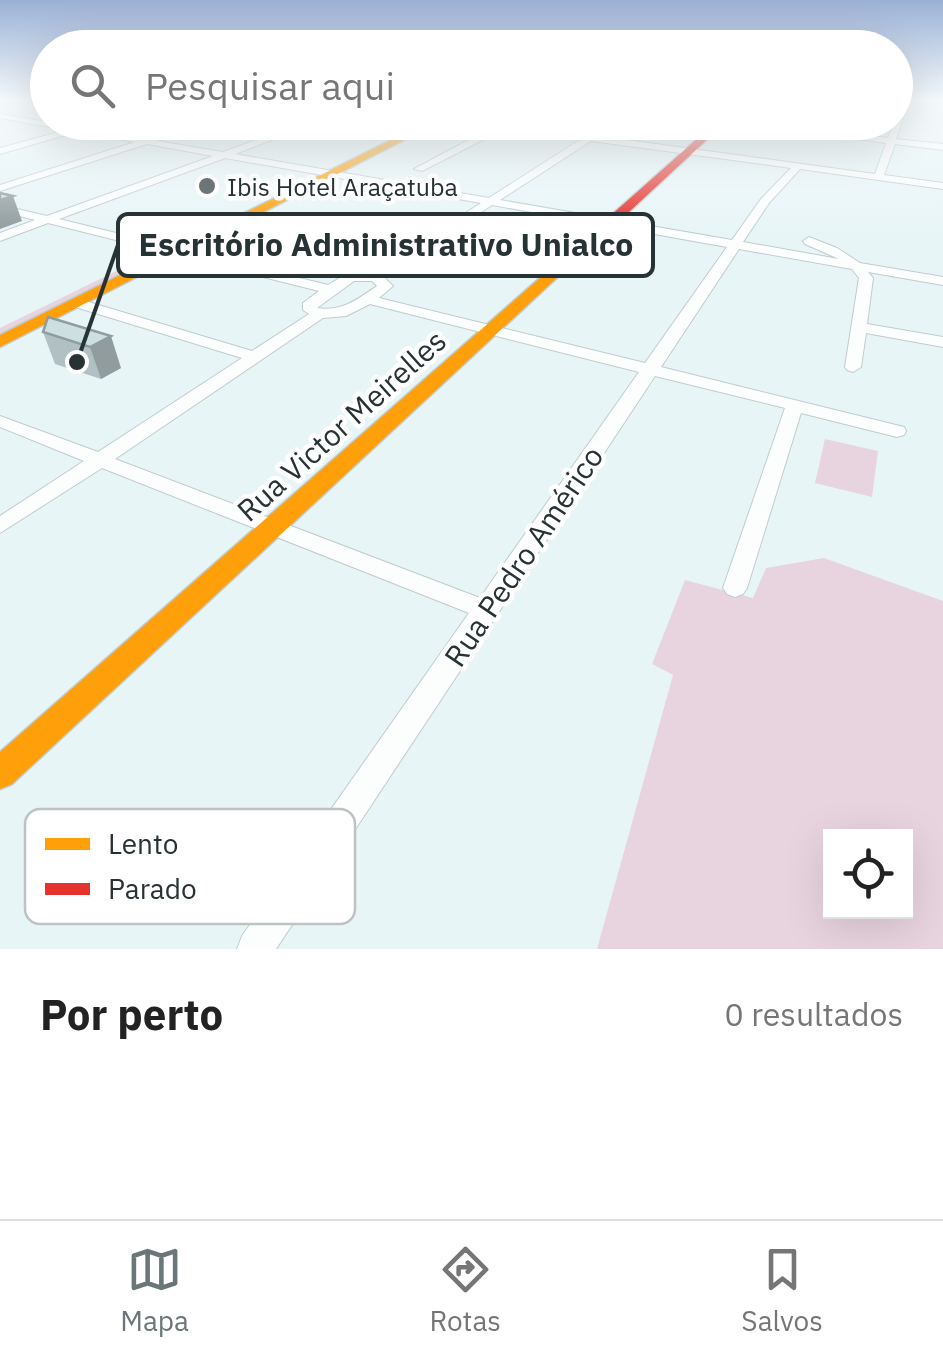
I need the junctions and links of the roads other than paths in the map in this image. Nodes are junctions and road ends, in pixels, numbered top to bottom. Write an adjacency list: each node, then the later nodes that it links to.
1 (28, 143): 15 (street)
2 (142, 143): 24 (street)
3 (162, 143): 17 (street)
4 (259, 143): 17 (street)
5 (374, 143): 21 (main road)
6 (388, 143): 21 (main road)
7 (467, 143): 20 (street)
8 (581, 143): 25 (street)
9 (627, 143): 16 (street)
10 (699, 143): 16 (main road, Rua Victor Meirelles)
11 (890, 143): 22 (street)
12 (915, 143): 13 (street)
13 (943, 147)
14 (766, 150): 18 (street)
15 (0, 151)
16 (689, 152): 18 (street); 28 (main road, Rua Victor Meirelles)
17 (228, 155): 21 (street); 27 (street)
18 (756, 162): 19 (street)
19 (797, 167): 22 (street); 31 (street, Rua Pedro Américo)
20 (419, 168)
21 (323, 172): 25 (street); 32 (main road)
22 (878, 178): 23 (street)
23 (943, 186)
24 (0, 188)
25 (490, 202): 28 (street); 36 (street)
26 (0, 208): 27 (street)
27 (50, 220): 29 (street); 32 (street)
28 (610, 223): 31 (street); 44 (main road, Rua Victor Meirelles)
29 (0, 237)
30 (809, 241): 34 (street)
31 (737, 242): 33 (street); 49 (street, Rua Pedro Américo)
32 (168, 250): 38 (street); 40 (main road); 42 (main road)
33 (789, 250): 34 (street); 35 (street)
34 (834, 252): 35 (street)
35 (857, 267): 37 (street); 43 (street)
36 (375, 277): 38 (street); 39 (street)
37 (943, 281)
38 (330, 290): 41 (street)
39 (368, 299): 41 (street); 44 (street)
40 (77, 304): 45 (main road); 47 (street)
41 (319, 314): 47 (street)
42 (0, 322)
43 (859, 326): 46 (street); 48 (street)
44 (492, 330): 49 (street); 55 (main road, Rua Victor Meirelles)
45 (0, 342)
46 (943, 342)
47 (255, 357): 53 (street)
48 (853, 367)
49 (650, 369): 50 (street); 57 (street, Rua Pedro Américo)
50 (796, 405): 52 (street); 56 (street)
51 (0, 421): 53 (street)
52 (897, 430)
53 (102, 460): 54 (street); 55 (street)
54 (0, 526)
55 (272, 527): 57 (street); 58 (main road, Rua Victor Meirelles)
56 (735, 588)
57 (486, 610): 59 (street, Rua Pedro Américo)
58 (0, 773)
59 (350, 809)
60 (272, 924): 61 (street, Rua Pedro Américo)
61 (255, 949)

